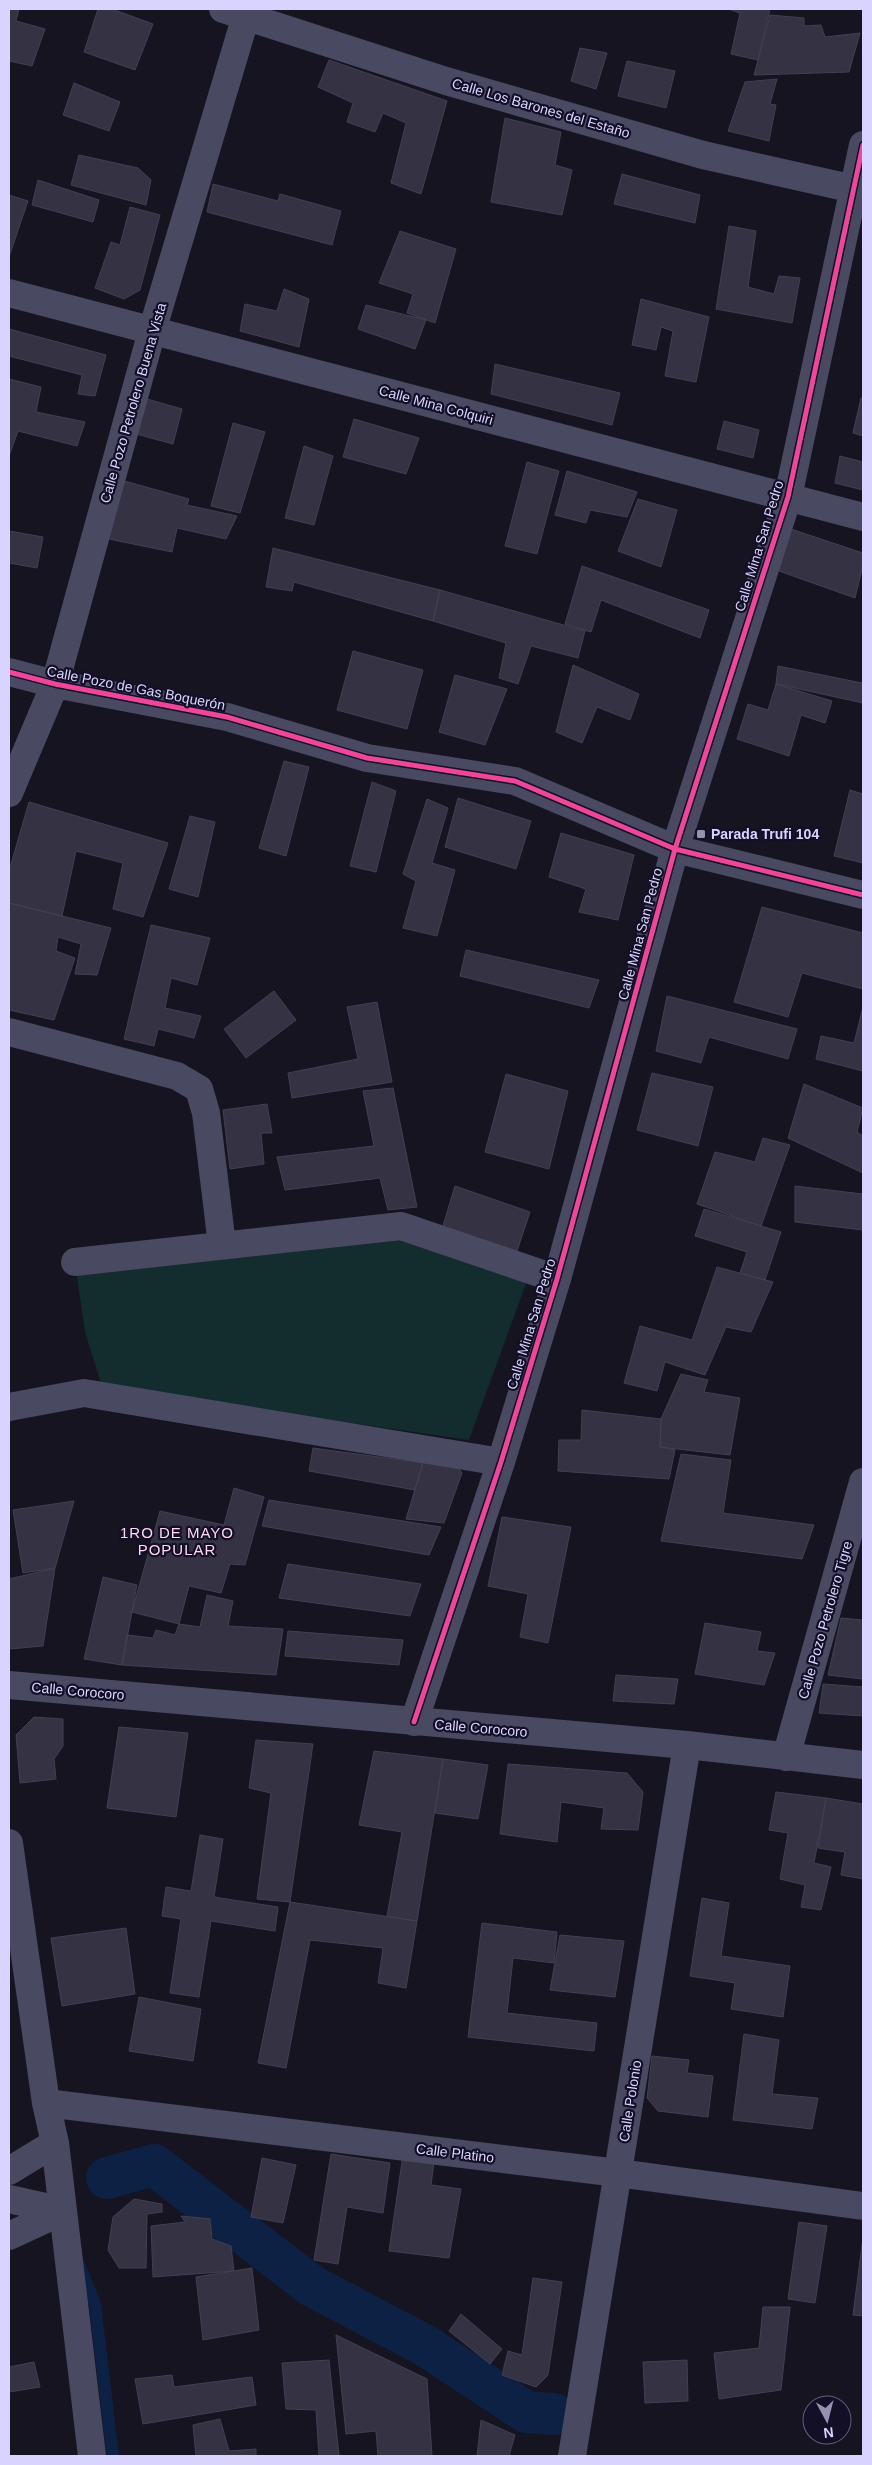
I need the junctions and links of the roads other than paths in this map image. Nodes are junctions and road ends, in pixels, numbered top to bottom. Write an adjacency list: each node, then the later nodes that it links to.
1 (238, 11): 3 (street, Calle Los Barones del Estaño); 5 (street, Calle Pozo Petrolero Buena Vista)
2 (863, 145): 3 (street, Calle Mina San Pedro)
3 (859, 190): 6 (street, Calle Mina San Pedro)
4 (9, 293): 5 (street, Calle Mina Colquiri)
5 (152, 332): 6 (street, Calle Mina Colquiri); 9 (street, Calle Pozo Petrolero Buena Vista)
6 (788, 497): 7 (street, Calle Mina Colquiri); 11 (street, Calle Mina San Pedro)
7 (863, 517)
8 (9, 672): 9 (street, Calle Pozo de Gas Boquerón)
9 (55, 684): 10 (street, Calle Pozo Petrolero Buena Vista); 11 (street, Calle Pozo de Gas Boquerón)
10 (9, 793)
11 (675, 849): 12 (street, Calle Pozo de Gas Boquerón); 16 (street, Calle Mina San Pedro)
12 (863, 895)
13 (9, 1032): 14 (street)
14 (222, 1245): 15 (street); 16 (street)
15 (75, 1262)
16 (557, 1279): 18 (street, Calle Mina San Pedro)
17 (9, 1407): 18 (street)
18 (501, 1462): 21 (street, Calle Mina San Pedro)
19 (863, 1482): 23 (street, Calle Pozo Petrolero Tigre)
20 (9, 1685): 21 (street, Calle Corocoro)
21 (414, 1722): 22 (street, Calle Corocoro)
22 (687, 1745): 23 (street, Calle Corocoro); 29 (street, Calle Polonio)
23 (786, 1757): 24 (street, Calle Corocoro)
24 (863, 1765)
25 (9, 1843): 26 (street)
26 (46, 2103): 27 (street); 29 (street, Calle Platino)
27 (55, 2143): 28 (street); 32 (street)
28 (9, 2172)
29 (618, 2173): 31 (street, Calle Platino); 35 (street, Calle Polonio)
30 (9, 2199): 32 (street)
31 (863, 2206)
32 (63, 2211): 33 (street); 34 (street)
33 (9, 2236)
34 (92, 2456)
35 (572, 2456)

